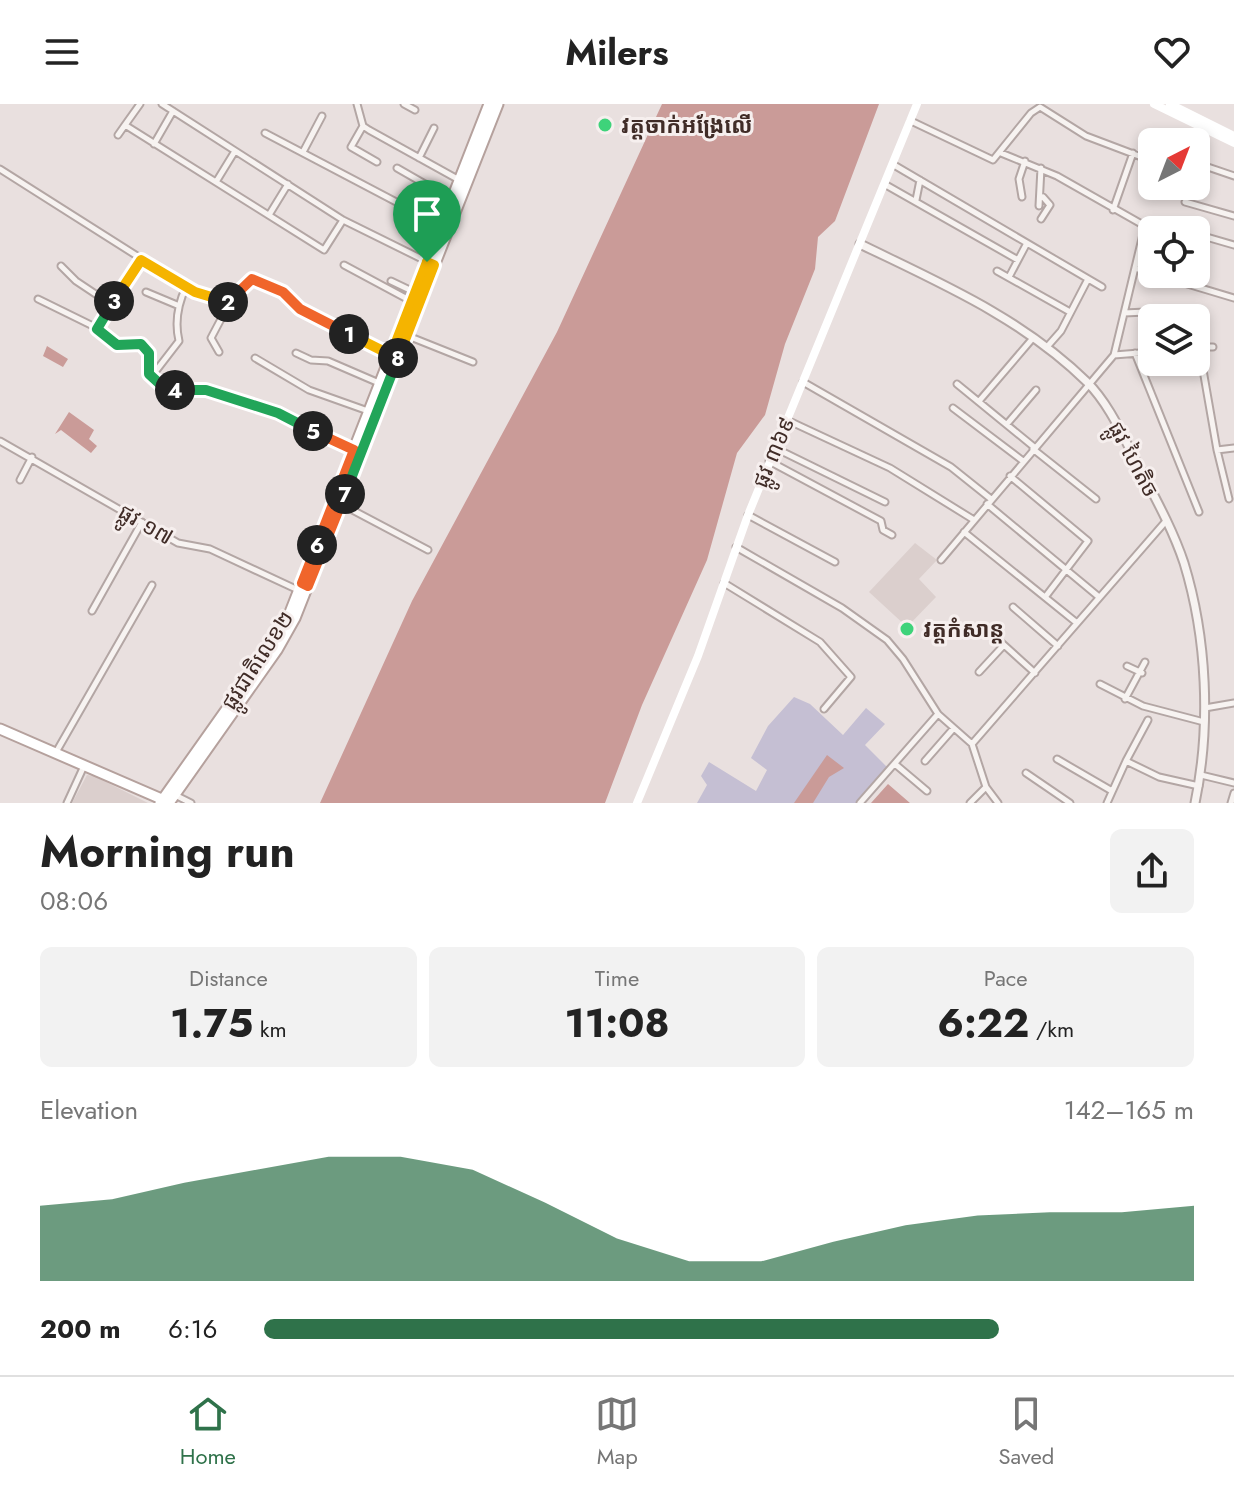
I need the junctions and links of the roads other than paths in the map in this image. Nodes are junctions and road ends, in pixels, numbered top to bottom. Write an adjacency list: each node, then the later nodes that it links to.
1 (140, 104): 14 (street)
2 (162, 104): 11 (street)
3 (357, 104): 15 (street)
4 (404, 104): 10 (street)
5 (489, 104): 38 (main road, ផ្លូវជាតិលេខ២)
6 (498, 104): 38 (main road, ផ្លូវជាតិលេខ២)
7 (917, 104): 13 (main road, ផ្លូវ ៣៦៩)
8 (1154, 104): 20 (main road)
9 (1170, 104): 19 (main road)
10 (415, 110)
11 (173, 111): 21 (street); 22 (street)
12 (322, 116): 23 (street)
13 (911, 121): 24 (street); 30 (main road, ផ្លូវ ៣៦៩)
14 (125, 125): 18 (street); 21 (street)
15 (363, 126): 27 (street); 29 (street)
16 (434, 128): 27 (street)
17 (265, 133): 23 (street)
18 (118, 135)
19 (1234, 136)
20 (1234, 143)
21 (154, 144): 37 (street)
22 (235, 151): 37 (street); 39 (street)
23 (303, 152): 53 (street)
24 (1000, 153): 25 (street); 28 (street)
25 (1133, 153): 26 (street); 47 (street)
26 (1138, 155)
27 (419, 158): 38 (street)
28 (1025, 161): 32 (street); 42 (street)
29 (377, 162)
30 (894, 165): 36 (street); 40 (main road, ផ្លូវ ៣៦៩)
31 (397, 168): 43 (street)
32 (1041, 168): 41 (street); 47 (street)
33 (1210, 168): 35 (street)
34 (0, 169): 59 (street)
35 (1234, 176)
36 (920, 180): 44 (street); 55 (street)
37 (216, 182): 48 (street)
38 (463, 182): 43 (main road, ផ្លូវជាតិលេខ២); 61 (main road, ផ្លូវជាតិលេខ២)
39 (288, 184): 48 (street); 51 (street)
40 (886, 185): 44 (street); 56 (main road, ផ្លូវ ៣៦៩)
41 (1042, 196): 46 (street); 50 (street)
42 (1022, 197)
43 (452, 200): 53 (main road, ផ្លូវជាតិលេខ២)
44 (916, 200): 60 (street)
45 (1185, 202): 49 (street)
46 (1039, 206)
47 (1113, 210): 52 (street)
48 (269, 215): 51 (street)
49 (1234, 216)
50 (1041, 219)
51 (343, 220): 61 (street)
52 (1138, 222)
53 (441, 226): 61 (main road, ផ្លូវជាតិលេខ២)
54 (1210, 238): 57 (street)
55 (1027, 243): 60 (street); 68 (street)
56 (860, 244): 85 (street, ផ្លូវ ហៃតិច); 99 (main road, ផ្លូវ ៣៦៩)
57 (1234, 245)
58 (1138, 255): 64 (street)
59 (141, 260): 70 (street); 78 (street)
60 (1018, 260): 67 (street)
61 (431, 263): 74 (main road, ផ្លូវជាតិលេខ២); 84 (main road, ផ្លូវជាតិលេខ២)
62 (344, 265): 74 (street)
63 (61, 266): 78 (street)
64 (1135, 268): 65 (street); 82 (street)
65 (1138, 269)
66 (997, 271): 67 (street)
67 (1008, 277): 80 (street)
68 (1088, 279): 71 (street); 80 (street)
69 (391, 281): 74 (street)
70 (186, 287): 77 (street); 79 (street)
71 (1102, 287)
72 (1200, 288): 75 (street)
73 (146, 292): 79 (street)
74 (413, 297): 84 (main road, ផ្លូវជាតិលេខ២)
75 (1234, 298)
76 (38, 299): 83 (street)
77 (230, 302): 89 (street); 93 (street)
78 (112, 305): 83 (street)
79 (177, 305): 98 (street)
80 (1070, 312): 88 (street)
81 (1138, 312): 82 (street)
82 (1124, 313): 94 (street)
83 (97, 329): 98 (street)
84 (403, 334): 93 (main road, ផ្លូវជាតិលេខ២); 96 (street); 102 (main road, ផ្លូវជាតិលេខ២)
85 (1033, 337): 88 (street, ផ្លូវ ហៃតិច); 104 (street)
86 (1210, 347): 87 (street)
87 (1213, 347)
88 (1046, 348): 100 (street, ផ្លូវ ហៃតិច)
89 (219, 352)
90 (296, 353): 102 (street)
91 (1135, 353): 92 (street); 94 (street); 125 (street)
92 (1138, 353)
93 (391, 355): 102 (main road, ផ្លូវជាតិលេខ២)
94 (1114, 355): 100 (street)
95 (255, 358): 106 (street)
96 (473, 362)
97 (1202, 376): 113 (street)
98 (152, 377): 114 (street)
99 (803, 382): 107 (main road, ផ្លូវ ៣៦៩); 123 (street)
100 (1088, 383): 111 (street); 128 (street, ផ្លូវ ហៃតិច)
101 (957, 384): 104 (street)
102 (383, 386): 106 (main road, ផ្លូវជាតិលេខ២); 114 (main road, ផ្លូវជាតិលេខ២)
103 (1036, 390): 108 (street)
104 (980, 401): 108 (street)
105 (953, 408): 117 (street)
106 (369, 411): 114 (main road, ផ្លូវជាតិលេខ២)
107 (787, 420): 110 (main road, ផ្លូវ ៣៦៩); 127 (street)
108 (1007, 424): 111 (street)
109 (0, 441): 115 (street, ផ្លូវ ១៧)
110 (775, 448): 116 (main road, ផ្លូវ ៣៦៩); 122 (street)
111 (1034, 448): 117 (street); 120 (street)
112 (1234, 448): 113 (street)
113 (1217, 450): 121 (street)
114 (358, 452): 124 (main road, ផ្លូវជាតិលេខ២); 139 (main road, ផ្លូវជាតិលេខ២)
115 (32, 457): 119 (street); 129 (street, ផ្លូវ ១៧)
116 (769, 461): 126 (main road, ផ្លូវ ៣៦៩); 131 (street)
117 (1023, 461): 118 (street)
118 (1010, 476): 123 (street); 136 (street)
119 (20, 480)
120 (1096, 499)
121 (1229, 499)
122 (885, 502)
123 (989, 502): 127 (street); 136 (street)
124 (341, 504): 133 (street); 139 (main road, ផ្លូវជាតិលេខ២)
125 (1199, 512)
126 (748, 515): 132 (main road, ផ្លូវ ៣៦៩); 135 (street)
127 (974, 520): 130 (street)
128 (1166, 521): 141 (street); 156 (street, ផ្លូវ ហៃតិច)
129 (142, 522): 139 (street, ផ្លូវ ១៧); 143 (street)
130 (964, 532): 134 (street); 140 (street)
131 (892, 535)
132 (736, 546): 137 (main road, ផ្លូវ ៣៦៩); 158 (street)
133 (428, 550)
134 (941, 560)
135 (835, 562)
136 (1065, 571): 140 (street); 141 (street)
137 (724, 583): 157 (street); 181 (main road, ផ្លូវ ៣៦៩)
138 (152, 585): 164 (street)
139 (303, 587): 178 (main road, ផ្លូវជាតិលេខ២)
140 (1046, 596): 144 (street)
141 (1099, 597): 144 (street)
142 (1013, 607): 147 (street)
143 (92, 611)
144 (1077, 623): 147 (street)
145 (993, 635): 146 (street)
146 (1004, 645): 150 (street); 151 (street)
147 (1058, 646): 151 (street)
148 (1145, 662): 152 (street)
149 (1127, 666): 152 (street)
150 (979, 672)
151 (1035, 673): 163 (street)
152 (1142, 673): 154 (street)
153 (1100, 684): 154 (street)
154 (1125, 699): 160 (street)
155 (1234, 703): 156 (street)
156 (1204, 708): 160 (street, ផ្លូវ ហៃតិច)
157 (824, 709)
158 (938, 714): 162 (street); 168 (street)
159 (1148, 720): 167 (street)
160 (1204, 722): 171 (street, ផ្លូវ ហៃតិច)
161 (0, 729): 164 (main road)
162 (953, 729): 163 (street); 166 (street)
163 (972, 744): 174 (street)
164 (55, 755): 169 (main road)
165 (1057, 759): 176 (street)
166 (925, 761)
167 (1126, 761): 173 (street); 176 (street)
168 (895, 764): 175 (street); 182 (street)
169 (84, 766): 178 (main road); 179 (street)
170 (1026, 773): 185 (street)
171 (1201, 775): 172 (street); 173 (street, ផ្លូវ ហៃតិច)
172 (1234, 783)
173 (1199, 786): 187 (street, ផ្លូវ ហៃតិច)
174 (986, 787): 183 (street); 184 (street)
175 (927, 791)
176 (1112, 791): 186 (street)
177 (1234, 793): 188 (street)
178 (167, 799): 180 (street)
179 (67, 803)
180 (191, 803)
181 (637, 803)
182 (860, 803)
183 (970, 803)
184 (998, 803)
185 (1070, 803)
186 (1107, 803)
187 (1195, 803)
188 (1231, 803)

